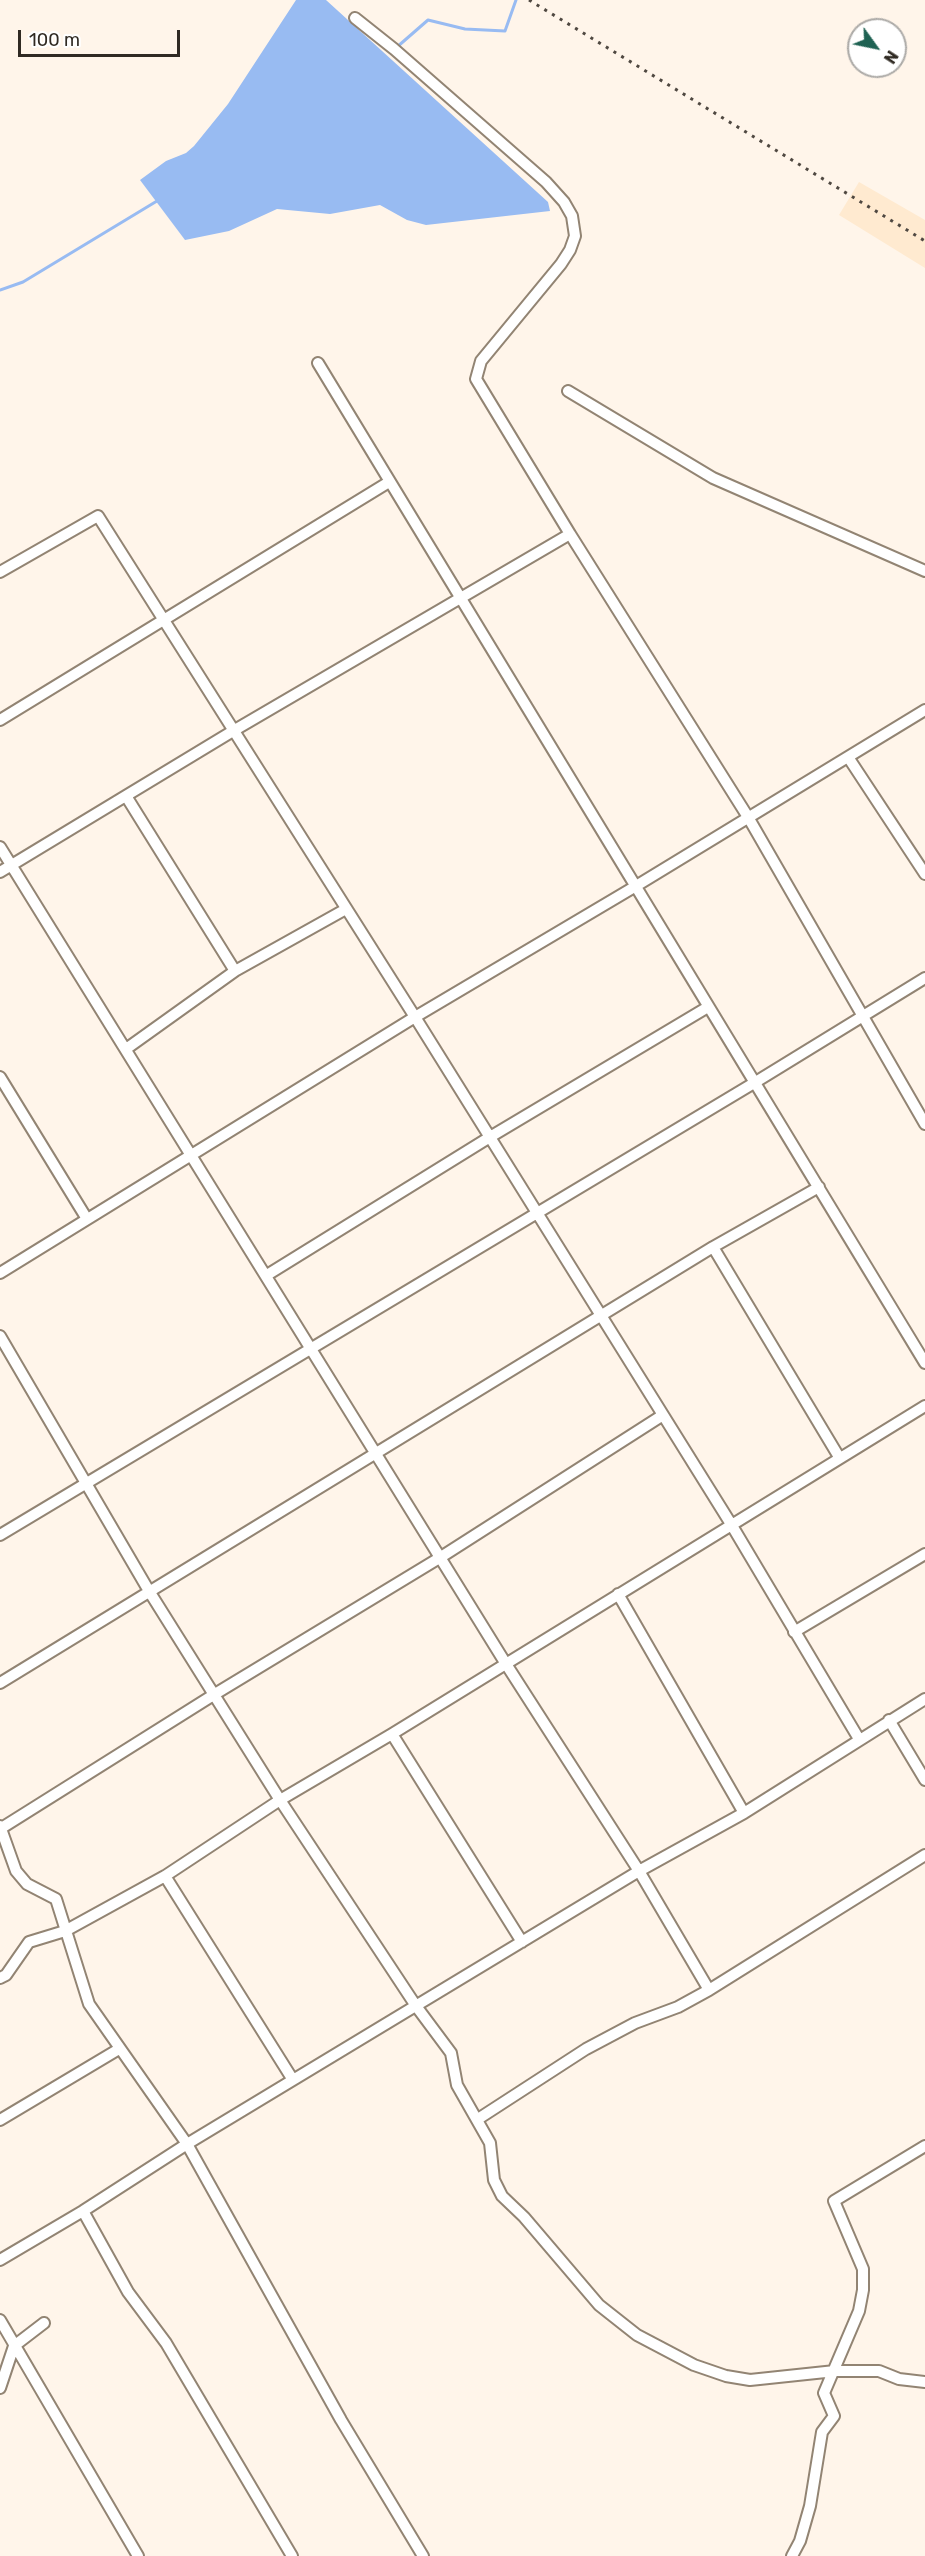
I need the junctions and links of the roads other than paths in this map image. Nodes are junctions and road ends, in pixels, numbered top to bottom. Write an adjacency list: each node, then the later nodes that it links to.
1 (355, 18): 5 (street)
2 (318, 363): 4 (street)
3 (568, 391): 6 (street)
4 (389, 482): 8 (street); 9 (street)
5 (570, 534): 8 (street); 15 (street)
6 (925, 571)
7 (0, 573): 9 (street)
8 (459, 598): 12 (street); 20 (street)
9 (165, 618): 11 (street); 12 (street)
10 (925, 710): 13 (street)
11 (0, 720)
12 (233, 731): 14 (street); 21 (street)
13 (848, 757): 15 (street); 19 (street)
14 (126, 796): 17 (street); 22 (street)
15 (748, 817): 20 (street); 25 (street)
16 (0, 847): 17 (street)
17 (12, 865): 18 (street); 27 (street)
18 (0, 872)
19 (925, 874)
20 (636, 886): 24 (street); 26 (street)
21 (346, 909): 22 (street); 26 (street)
22 (235, 971): 27 (street)
23 (925, 978): 25 (street)
24 (708, 1006): 29 (street); 31 (street)
25 (863, 1015): 29 (street); 30 (street)
26 (415, 1017): 31 (street); 32 (street)
27 (126, 1049): 32 (street)
28 (0, 1077): 35 (street)
29 (754, 1083): 33 (street); 34 (street)
30 (925, 1124)
31 (490, 1137): 34 (street); 38 (street)
32 (192, 1153): 35 (street); 38 (street)
33 (819, 1187): 36 (street); 42 (street)
34 (537, 1214): 39 (street); 41 (street)
35 (87, 1219): 37 (street)
36 (713, 1247): 39 (street); 46 (street)
37 (0, 1273)
38 (267, 1275): 41 (street)
39 (602, 1317): 44 (street); 45 (street)
40 (0, 1336): 47 (street)
41 (313, 1349): 45 (street); 47 (street)
42 (925, 1364)
43 (925, 1406): 46 (street)
44 (663, 1415): 48 (street); 51 (street)
45 (376, 1452): 51 (street); 52 (street)
46 (838, 1457): 48 (street)
47 (87, 1484): 49 (street); 52 (street)
48 (731, 1524): 53 (street); 54 (street)
49 (0, 1535)
50 (925, 1554): 54 (street)
51 (441, 1557): 55 (street); 57 (street)
52 (149, 1591): 56 (street); 57 (street)
53 (618, 1594): 55 (street); 64 (street)
54 (794, 1632): 61 (street)
55 (506, 1664): 60 (street); 67 (street)
56 (0, 1683)
57 (215, 1694): 63 (street); 65 (street)
58 (925, 1699): 59 (street)
59 (889, 1720): 61 (street); 62 (street)
60 (392, 1734): 63 (street); 70 (street)
61 (859, 1739): 64 (street)
62 (925, 1780)
63 (279, 1800): 68 (street); 73 (street)
64 (744, 1813): 67 (street)
65 (0, 1828): 69 (street)
66 (925, 1855): 72 (street)
67 (639, 1871): 70 (street); 72 (street)
68 (165, 1876): 69 (street); 75 (street)
69 (65, 1931): 71 (street); 74 (street)
70 (522, 1942): 73 (street)
71 (0, 1978)
72 (709, 1990): 76 (street)
73 (416, 2006): 75 (street); 76 (street)
74 (119, 2049): 77 (street); 78 (street)
75 (293, 2080): 78 (street)
76 (478, 2119): 85 (street)
77 (0, 2120)
78 (187, 2144): 80 (street); 90 (street)
79 (925, 2146): 85 (street)
80 (83, 2211): 81 (street); 89 (street)
81 (0, 2260)
82 (0, 2320): 84 (street)
83 (44, 2323): 84 (street)
84 (14, 2346): 87 (street); 88 (street)
85 (835, 2371): 86 (street); 91 (street)
86 (925, 2382)
87 (0, 2388)
88 (138, 2556)
89 (292, 2556)
90 (423, 2556)
91 (792, 2556)

